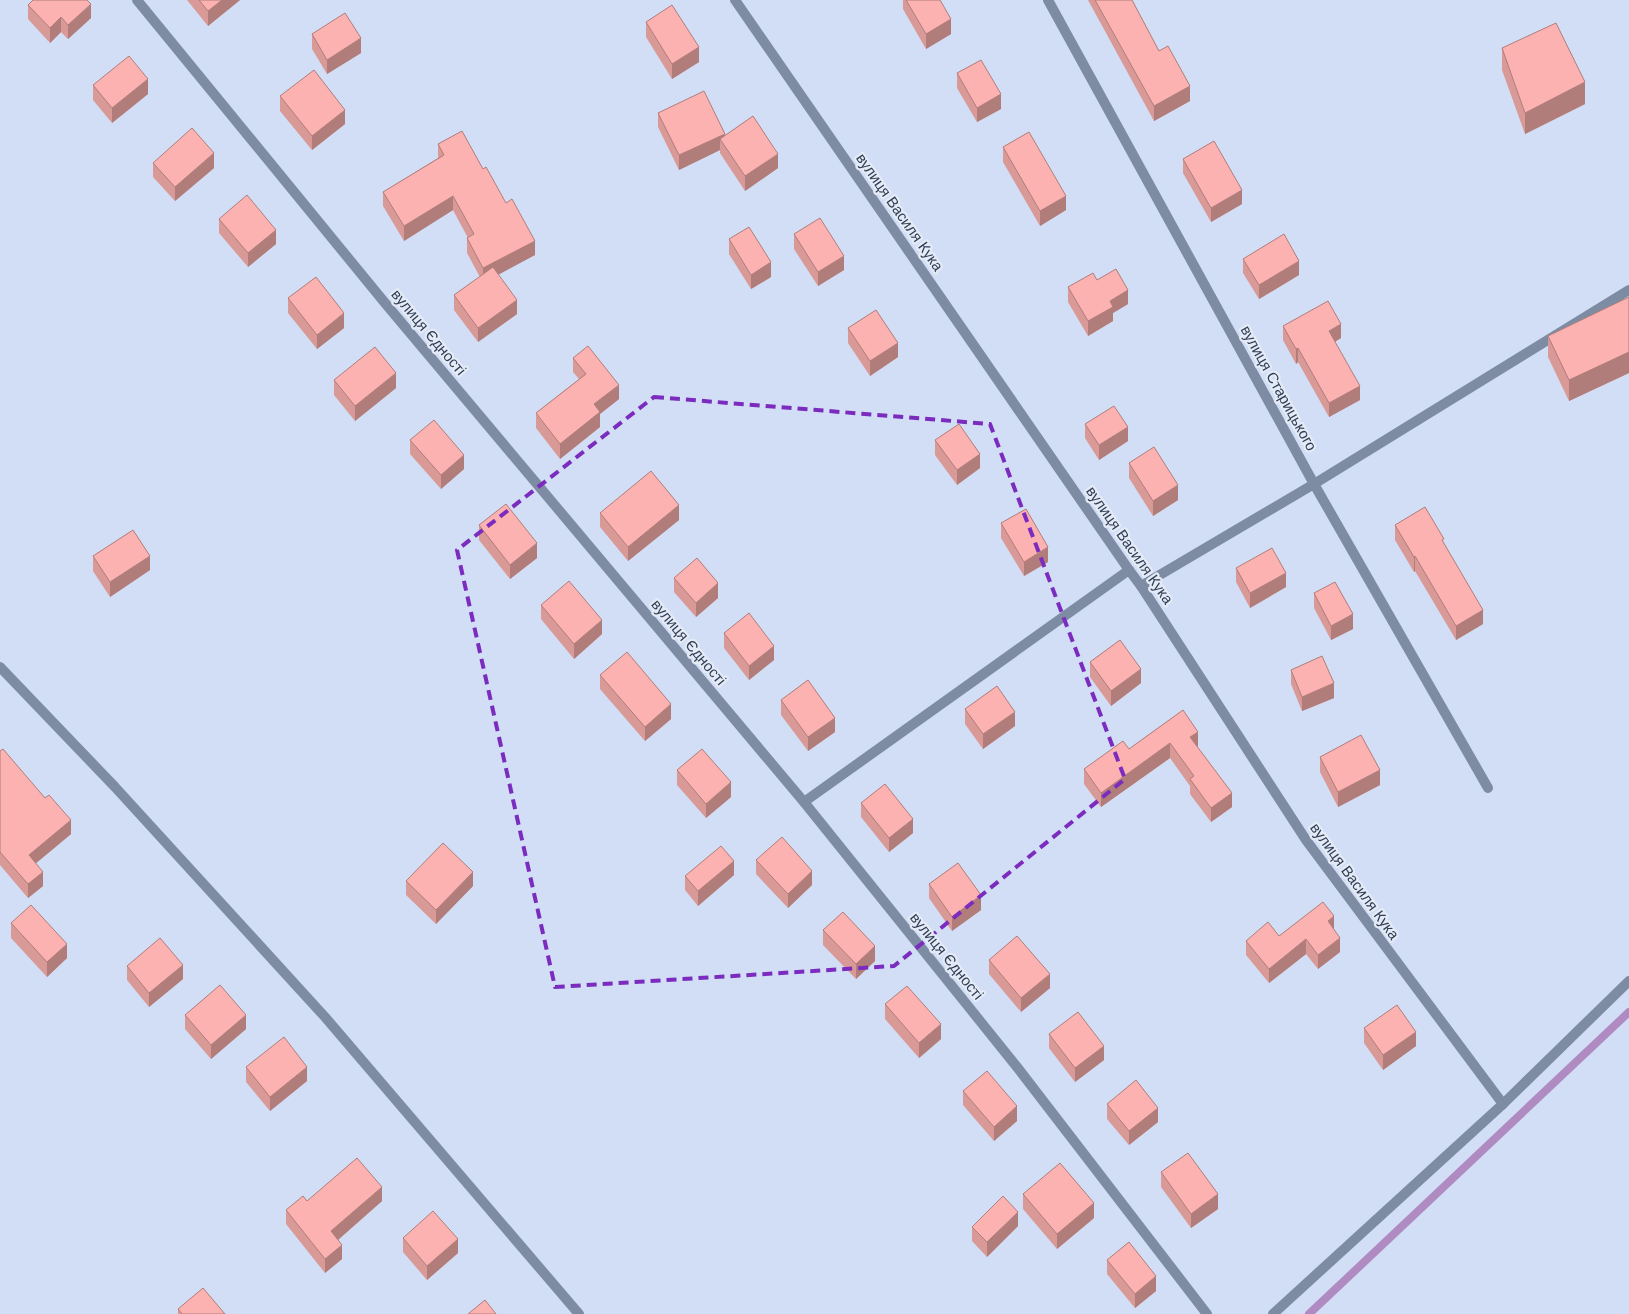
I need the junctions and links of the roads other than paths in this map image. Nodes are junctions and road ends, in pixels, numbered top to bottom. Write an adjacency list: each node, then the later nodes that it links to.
1 (137, 0): 10 (street, вулиця Єдності)
2 (735, 0): 6 (street, вулиця Василя Кука)
3 (1048, 0): 5 (street, вулиця Старицького)
4 (1629, 290): 5 (street)
5 (1314, 484): 7 (street); 9 (street, вулиця Старицького)
6 (1129, 570): 7 (street, вулиця Василя Кука); 10 (street)
7 (1142, 586): 12 (street, вулиця Василя Кука)
8 (0, 667): 13 (street)
9 (1488, 788)
10 (804, 802): 14 (street, вулиця Єдності)
11 (1629, 981): 12 (street)
12 (1503, 1104): 15 (street)
13 (579, 1314)
14 (1207, 1314)
15 (1273, 1314)

